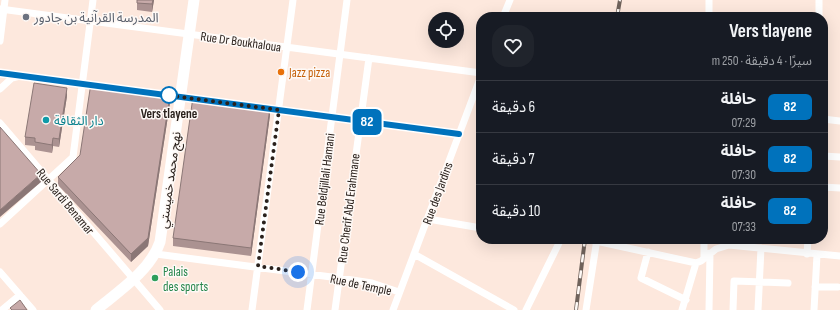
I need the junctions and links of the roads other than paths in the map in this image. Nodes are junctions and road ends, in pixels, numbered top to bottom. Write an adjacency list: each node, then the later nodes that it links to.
1 (5, 0): 9 (street)
2 (93, 0): 13 (street)
3 (194, 0): 14 (main road, نهج محمد خميستي)
4 (293, 0): 16 (street)
5 (347, 0): 17 (street, Rue Beldjillali Hamani)
6 (510, 0): 10 (street)
7 (709, 0): 11 (street)
8 (819, 0): 12 (street)
9 (2, 9): 13 (street, Rue Dr Boukhaloua); 15 (street)
10 (505, 12)
11 (709, 12)
12 (818, 12)
13 (90, 21): 14 (street, Rue Dr Boukhaloua); 22 (street)
14 (189, 34): 16 (street, Rue Dr Boukhaloua); 27 (main road, نهج محمد خميستي)
15 (0, 41)
16 (287, 47): 17 (street, Rue Dr Boukhaloua); 30 (street)
17 (339, 54): 18 (street, Rue Dr Boukhaloua); 31 (street, Rue Beldjillali Hamani)
18 (369, 58): 19 (street, Rue Dr Boukhaloua); 33 (street, Rue Cherif Abd Erahmane)
19 (476, 72)
20 (0, 73): 21 (street)
21 (22, 75): 22 (street); 24 (street)
22 (82, 84): 23 (street); 39 (street)
23 (105, 87)
24 (0, 89)
25 (476, 89): 36 (street, Rue des Jardins)
26 (150, 93): 27 (street)
27 (181, 97): 28 (street); 55 (main road, نهج محمد خميستي)
28 (211, 101)
29 (256, 107): 30 (street)
30 (279, 110): 31 (street); 62 (street)
31 (332, 117): 33 (street); 64 (street, Rue Beldjillali Hamani)
32 (828, 120): 34 (street)
33 (360, 121): 36 (street); 65 (street, Rue Cherif Abd Erahmane)
34 (840, 121)
35 (0, 123): 39 (street, Rue Sardi Benamar)
36 (459, 134): 42 (street, Rue des Jardins)
37 (828, 156): 38 (street)
38 (840, 157)
39 (48, 181): 43 (street); 66 (street, Rue Sardi Benamar)
40 (828, 187): 41 (street)
41 (840, 188)
42 (428, 219): 44 (street); 56 (street, Rue des Jardins)
43 (0, 224)
44 (476, 227)
45 (559, 244): 83 (street)
46 (595, 244): 84 (street)
47 (613, 244): 53 (street)
48 (704, 244): 60 (street)
49 (726, 244): 54 (street)
50 (740, 244): 52 (street)
51 (808, 244): 57 (street)
52 (761, 248): 57 (street); 67 (street)
53 (648, 252): 61 (street); 73 (street)
54 (710, 253): 60 (street); 86 (street)
55 (156, 254): 62 (street, Rue de Temple); 66 (main road, نهج محمد خميستي)
56 (414, 254): 71 (street, Rue des Jardins); 82 (street)
57 (807, 254): 58 (street)
58 (817, 255): 59 (street); 69 (street)
59 (840, 256)
60 (704, 258): 61 (street)
61 (696, 263): 73 (street)
62 (258, 266): 64 (street, Rue de Temple); 78 (street)
63 (0, 272): 72 (street)
64 (311, 274): 65 (street, Rue de Temple); 79 (street, Rue Beldjillali Hamani)
65 (339, 278): 71 (street, Rue de Temple); 80 (street, Rue Cherif Abd Erahmane)
66 (132, 279): 76 (main road, نهج محمد خميستي); 77 (street, Rue Sardi Benamar)
67 (759, 281): 68 (street); 87 (street); 88 (street)
68 (788, 283)
69 (815, 287): 70 (street); 89 (street)
70 (838, 287)
71 (400, 292): 81 (street, Rue des Jardins)
72 (20, 295): 74 (street); 75 (street)
73 (686, 300): 85 (street)
74 (2, 310)
75 (33, 310)
76 (96, 310)
77 (160, 310)
78 (252, 310)
79 (307, 310)
80 (335, 310)
81 (393, 310)
82 (514, 310)
83 (526, 310)
84 (586, 310)
85 (682, 310)
86 (709, 310)
87 (733, 310)
88 (758, 310)
89 (814, 310)

